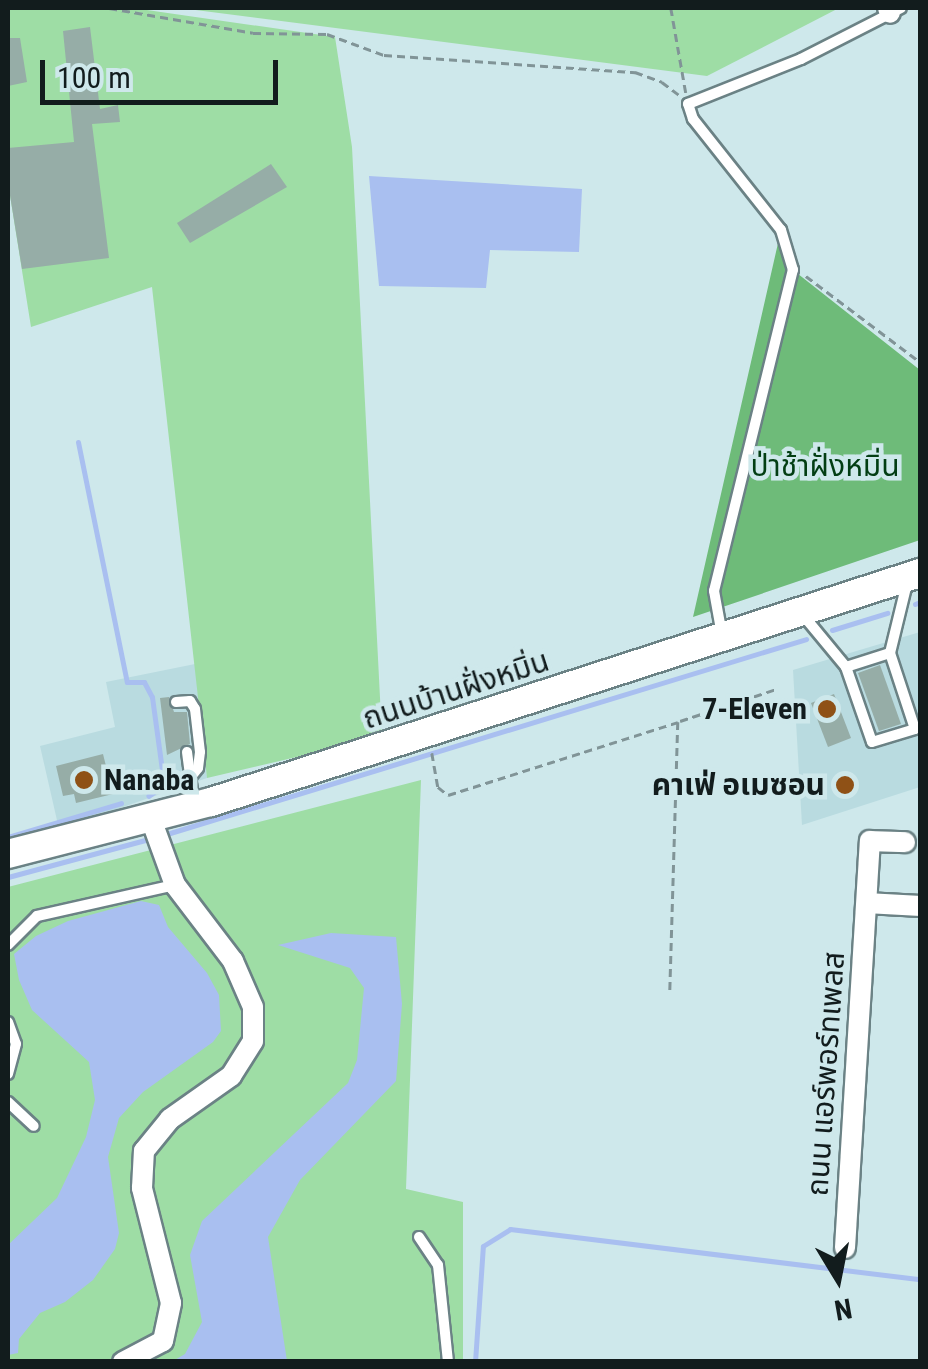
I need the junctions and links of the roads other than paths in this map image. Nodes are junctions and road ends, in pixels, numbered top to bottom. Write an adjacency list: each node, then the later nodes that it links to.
1 (893, 9): 4 (lane)
2 (914, 576): 3 (street, ถนนบ้านฝั่งหมิ่น); 5 (lane)
3 (802, 615): 4 (street, ถนนบ้านฝั่งหมิ่น); 6 (lane)
4 (722, 640): 9 (street, ถนนบ้านฝั่งหมิ่น)
5 (890, 652): 6 (lane); 6 (lane)
6 (846, 668)
7 (176, 702): 9 (lane)
8 (187, 752): 9 (lane)
9 (192, 792): 10 (street, ถนนบ้านฝั่งหมิ่น)
10 (151, 819): 12 (street, ถนนบ้านฝั่งหมิ่น); 13 (street)
11 (905, 842): 14 (street, ถนน แอร์พอร์ทเพลส)
12 (8, 854)
13 (175, 885): 16 (lane); 23 (street)
14 (867, 904): 15 (street); 22 (street, ถนน แอร์พอร์ทเพลส)
15 (920, 906)
16 (8, 945)
17 (8, 1022): 18 (lane)
18 (8, 1074)
19 (8, 1102): 20 (lane)
20 (34, 1126)
21 (419, 1237): 24 (lane)
22 (845, 1248)
23 (123, 1362)
24 (448, 1362)

